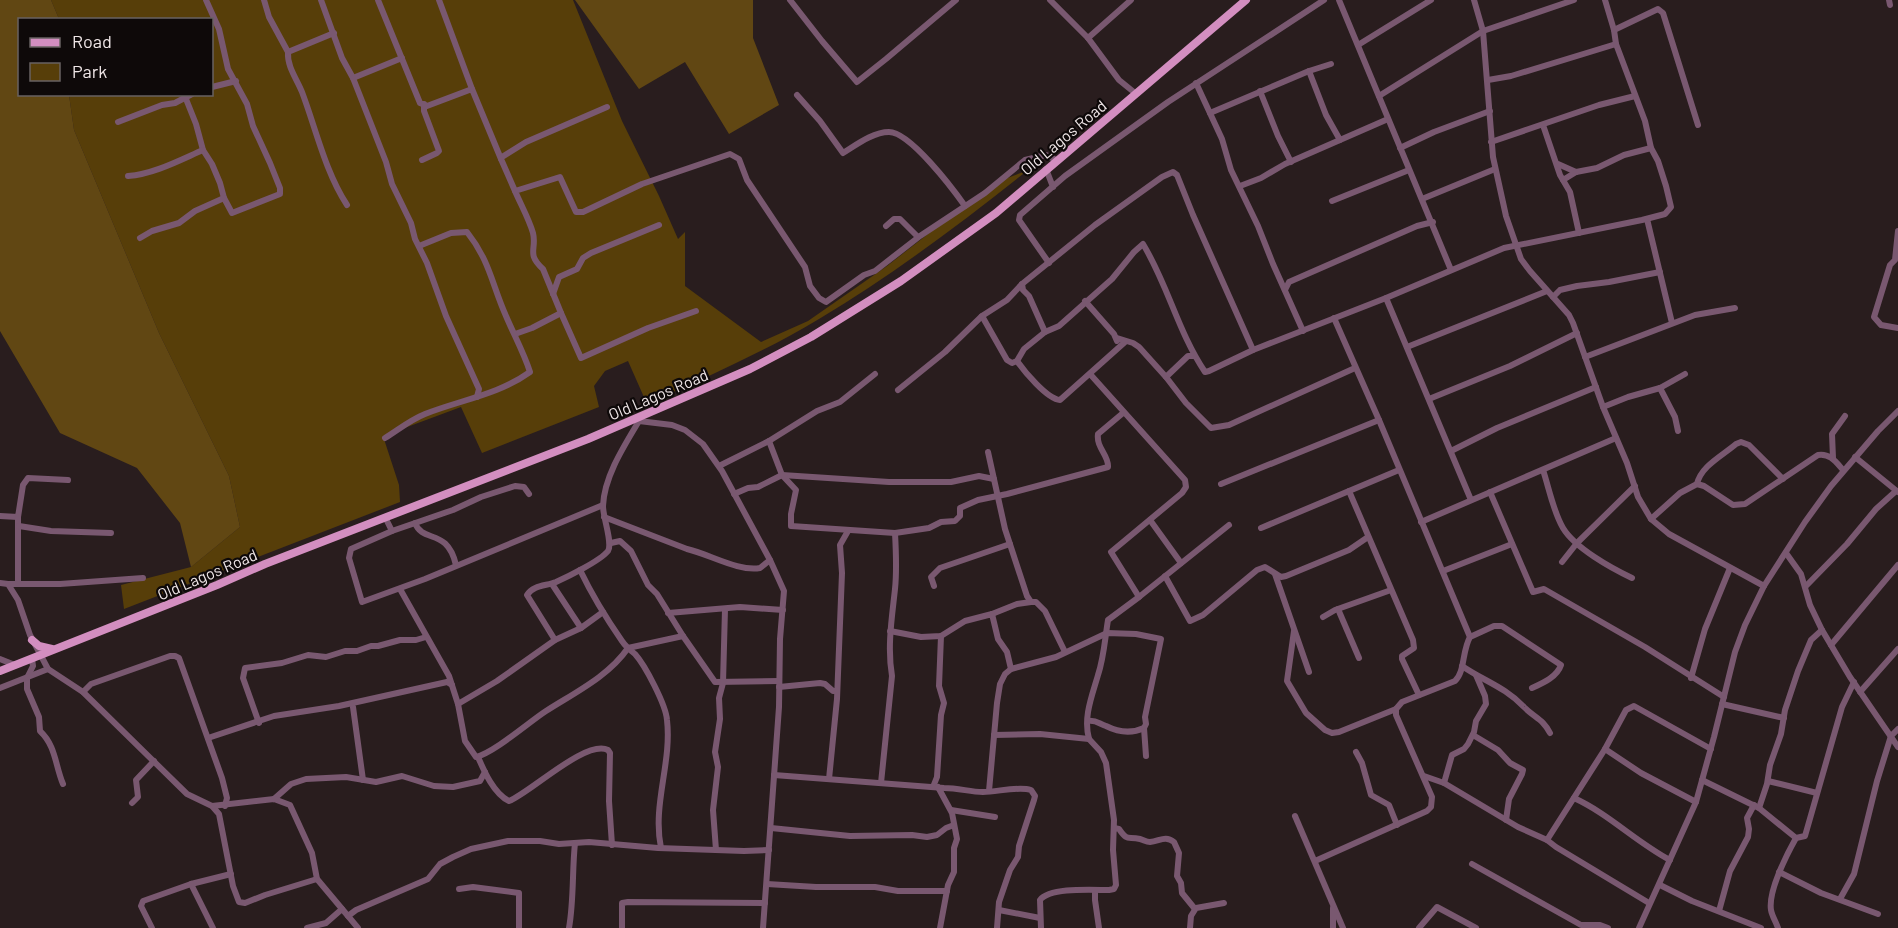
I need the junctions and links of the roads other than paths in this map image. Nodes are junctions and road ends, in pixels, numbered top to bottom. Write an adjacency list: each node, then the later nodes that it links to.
1 (206, 0): 29 (street)
2 (264, 0): 23 (street)
3 (321, 0): 19 (street)
4 (378, 0): 24 (street)
5 (439, 0): 32 (street)
6 (790, 0): 7 (street)
7 (956, 0)
8 (1050, 0): 20 (street)
9 (1131, 0): 20 (street)
10 (1246, 0): 34 (main road, Old Lagos Road)
11 (1324, 0): 30 (street)
12 (1339, 0): 22 (street)
13 (1431, 0): 22 (street)
14 (1474, 0): 18 (street)
15 (1574, 0): 18 (street)
16 (1605, 0): 17 (street)
17 (1614, 30): 21 (street); 46 (street)
18 (1483, 31): 28 (street); 36 (street)
19 (334, 33): 23 (street); 27 (street)
20 (1088, 38): 34 (street)
21 (1616, 44): 28 (street); 37 (street)
22 (1358, 45): 36 (street)
23 (288, 52): 69 (street)
24 (402, 58): 27 (street); 39 (street)
25 (1331, 64): 26 (street)
26 (1309, 71): 33 (street); 47 (street)
27 (353, 78): 80 (street)
28 (1488, 80): 41 (street)
29 (236, 81): 31 (street); 66 (street)
30 (1196, 83): 42 (street); 64 (street)
31 (213, 87)
32 (472, 89): 39 (street); 52 (street)
33 (1260, 91): 42 (street); 55 (street)
34 (1135, 93): 54 (main road, Old Lagos Road)
35 (797, 95): 70 (street)
36 (1379, 96): 43 (street)
37 (1635, 96): 45 (street); 50 (street)
38 (184, 97): 44 (street); 51 (street)
39 (424, 104): 53 (street)
40 (608, 107): 52 (street)
41 (1490, 111): 48 (street); 49 (street)
42 (1210, 114): 63 (street)
43 (1388, 119): 47 (street); 49 (street)
44 (118, 122)
45 (1543, 125): 48 (street); 56 (street)
46 (1698, 125)
47 (1340, 140): 55 (street)
48 (1491, 141): 58 (street)
49 (1400, 148): 59 (street)
50 (1651, 148): 60 (street); 71 (street)
51 (203, 150): 61 (street); 66 (street)
52 (501, 159): 65 (street)
53 (422, 160)
54 (1056, 160): 57 (main road, Old Lagos Road); 70 (street)
55 (1291, 162): 63 (street)
56 (1558, 164): 60 (street); 62 (street)
57 (1046, 169): 64 (street); 127 (main road, Old Lagos Road)
58 (1495, 169): 67 (street); 79 (street)
59 (1409, 170): 67 (street); 68 (street)
60 (1575, 172): 62 (street)
61 (128, 176)
62 (1563, 180): 76 (street)
63 (1240, 186): 85 (street)
64 (1053, 187): 82 (street)
65 (515, 192): 77 (street); 90 (street)
66 (224, 198): 78 (street)
67 (1422, 199): 72 (street)
68 (1332, 201)
69 (347, 205)
70 (965, 206): 77 (street)
71 (1647, 219): 76 (street); 84 (street)
72 (1432, 222): 83 (street); 86 (street)
73 (659, 225): 90 (street)
74 (886, 226): 77 (street)
75 (1898, 231): 81 (street)
76 (1579, 232): 79 (street)
77 (918, 237)
78 (140, 238)
79 (1515, 245): 83 (street); 89 (street)
80 (419, 246): 104 (street); 121 (street)
81 (1896, 260): 100 (street)
82 (1049, 263): 87 (street); 109 (street)
83 (1451, 270): 92 (street)
84 (1660, 272): 91 (street); 99 (street)
85 (1281, 279): 86 (street); 88 (street)
86 (1289, 282): 88 (street)
87 (1022, 284): 97 (street); 102 (street)
88 (1285, 290): 101 (street)
89 (1547, 291): 91 (street); 108 (street)
90 (553, 294): 96 (street)
91 (1553, 297): 103 (street)
92 (1386, 298): 98 (street); 108 (street)
93 (1085, 301): 102 (street); 105 (street); 110 (street)
94 (1735, 308): 99 (street)
95 (696, 310): 96 (street)
96 (561, 313): 104 (street)
97 (982, 316): 112 (street); 120 (street)
98 (1334, 318): 101 (street); 113 (street)
99 (1672, 323): 111 (street)
100 (1898, 328)
101 (1304, 331): 109 (street)
102 (1045, 332): 112 (street)
103 (1577, 333): 111 (street); 122 (street)
104 (515, 334): 121 (street)
105 (1117, 339): 106 (street); 107 (street)
106 (1125, 342): 107 (street); 117 (street)
107 (1118, 347): 115 (street)
108 (1407, 347): 122 (street)
109 (1252, 350): 110 (street)
110 (1194, 356): 117 (street)
111 (1585, 357): 118 (street)
112 (1017, 361): 115 (street)
113 (1355, 368): 117 (street); 128 (street)
114 (875, 374): 132 (street)
115 (1090, 374): 125 (street)
116 (1685, 374): 119 (street)
117 (1166, 377)
118 (1596, 387): 123 (street); 133 (street)
119 (1660, 388): 123 (street); 129 (street)
120 (898, 390)
121 (477, 397): 130 (street)
122 (1429, 399): 133 (street)
123 (1603, 407): 131 (street)
124 (1898, 411): 135 (street)
125 (1123, 413): 153 (street); 161 (street)
126 (1845, 416): 136 (street)
127 (638, 419): 137 (street); 155 (street); 158 (main road, Old Lagos Road)
128 (1379, 420): 138 (street); 145 (street)
129 (1678, 431)
130 (385, 438)
131 (1616, 438): 139 (street); 147 (street)
132 (769, 441): 137 (street); 141 (street)
133 (1451, 451): 154 (street)
134 (988, 452): 142 (street)
135 (1855, 457): 140 (street); 150 (street)
136 (1833, 458): 140 (street); 143 (street)
137 (719, 466): 152 (street)
138 (1399, 470): 148 (street); 162 (street)
139 (1543, 470): 149 (street); 173 (street)
140 (1844, 471): 176 (street)
141 (782, 475): 142 (street); 152 (street); 168 (street)
142 (994, 479): 153 (street)
143 (1784, 479): 146 (street); 146 (street)
144 (68, 480): 157 (street)
145 (1221, 484)
146 (1696, 484): 160 (street)
147 (1635, 486): 160 (street); 173 (street)
148 (1349, 491): 166 (street); 171 (street)
149 (1490, 492): 154 (street); 175 (street)
150 (1897, 492): 195 (street)
151 (529, 494): 163 (street)
152 (734, 494): 177 (street)
153 (999, 496): 170 (street); 174 (street)
154 (1471, 500): 162 (street)
155 (603, 505): 159 (street); 180 (street)
156 (0, 516): 157 (street)
157 (18, 517): 165 (street)
158 (385, 517): 167 (street); 221 (main road, Old Lagos Road)
159 (604, 517): 172 (street); 177 (street)
160 (1651, 519): 182 (street)
161 (1150, 520): 179 (street); 198 (street)
162 (1420, 522): 184 (street)
163 (415, 523): 167 (street); 180 (street)
164 (1229, 525): 179 (street)
165 (19, 526): 169 (street); 191 (street)
166 (1261, 528)
167 (392, 531): 196 (street)
168 (848, 531): 170 (street); 241 (street)
169 (111, 532)
170 (894, 533): 209 (street)
171 (1368, 537): 185 (street); 197 (street)
172 (611, 543): 183 (street); 204 (street)
173 (1577, 543): 178 (street); 188 (street)
174 (1010, 544): 193 (street); 199 (street)
175 (1512, 544): 184 (street); 234 (street)
176 (1786, 553): 194 (street); 195 (street)
177 (770, 560): 202 (street)
178 (1562, 562)
179 (1181, 563): 186 (street)
180 (456, 565): 196 (street)
181 (1898, 566): 218 (street)
182 (1730, 568): 194 (street); 234 (street)
183 (580, 570): 192 (street); 203 (street)
184 (1443, 571): 215 (street)
185 (1275, 574): 186 (street); 210 (street)
186 (1165, 576): 198 (street)
187 (143, 578): 191 (street)
188 (1632, 578)
189 (0, 583): 190 (street)
190 (8, 584): 191 (street); 216 (street)
191 (18, 584)
192 (552, 584): 207 (street); 217 (street)
193 (934, 586)
194 (1764, 586): 245 (street)
195 (1806, 586): 208 (street)
196 (400, 589): 214 (street)
197 (1391, 590): 201 (street); 244 (street)
198 (1139, 597): 211 (street)
199 (1031, 602): 205 (street); 222 (street)
200 (725, 609): 202 (street); 204 (street); 236 (street)
201 (1338, 609): 206 (street); 224 (street)
202 (783, 610): 237 (street)
203 (603, 612): 207 (street); 219 (street)
204 (668, 612): 212 (street)
205 (992, 614): 213 (street); 229 (street)
206 (1323, 617)
207 (581, 627): 217 (street)
208 (1822, 630): 218 (street); 249 (street)
209 (890, 631): 213 (street); 275 (street)
210 (1294, 631): 231 (street); 248 (street)
211 (1107, 633): 222 (street); 250 (street); 252 (street)
212 (683, 636): 219 (street); 236 (street)
213 (941, 636): 277 (street)
214 (426, 637): 238 (street); 251 (street)
215 (1470, 638): 227 (street); 240 (street)
216 (32, 640): 221 (main road); 223 (street); 223 (main road)
217 (555, 640): 246 (street)
218 (1831, 645): 235 (street)
219 (628, 648): 265 (street); 299 (street)
220 (1898, 649): 243 (street)
221 (55, 650): 223 (main road, Old Lagos Road)
222 (1065, 652): 229 (street)
223 (33, 658): 226 (main road, Old Lagos Road); 228 (street); 233 (street)
224 (1359, 658)
225 (0, 659): 226 (street)
226 (15, 665): 230 (main road, Old Lagos Road)
227 (1462, 666): 232 (street); 244 (street)
228 (48, 669): 233 (street); 242 (street)
229 (1011, 669): 255 (street)
230 (0, 671)
231 (1309, 672)
232 (1476, 675): 254 (street); 256 (street)
233 (27, 678): 239 (street); 274 (street)
234 (1691, 678): 245 (street)
235 (1854, 682): 243 (street); 279 (street)
236 (723, 683): 237 (street); 300 (street)
237 (779, 684): 241 (street); 268 (street)
238 (453, 685): 246 (street); 251 (street)
239 (0, 688)
240 (1532, 688)
241 (836, 691): 270 (street)
242 (83, 692): 258 (street); 266 (street)
243 (1860, 692): 257 (street)
244 (1419, 695): 248 (street)
245 (1723, 701): 249 (street); 262 (street)
246 (458, 704): 265 (street)
247 (353, 707): 271 (street)
248 (1396, 709): 269 (street)
249 (1784, 718): 273 (street)
250 (1088, 721): 252 (street); 259 (street)
251 (259, 723): 258 (street)
252 (1144, 728): 264 (street)
253 (1898, 729): 257 (street)
254 (1550, 734)
255 (994, 735): 259 (street); 278 (street)
256 (1473, 735): 276 (street); 290 (street)
257 (1891, 736): 260 (street); 314 (street)
258 (207, 738): 285 (street)
259 (1089, 739): 294 (street)
260 (1898, 747)
261 (1605, 749): 262 (street); 280 (street); 282 (street)
262 (1711, 749): 272 (street)
263 (1356, 752): 292 (street)
264 (1146, 756)
265 (478, 757): 267 (street)
266 (154, 761): 283 (street); 284 (street)
267 (485, 772): 271 (street); 298 (street)
268 (774, 775): 270 (street); 293 (street)
269 (1424, 776): 276 (street); 292 (street)
270 (829, 779): 275 (street)
271 (363, 780): 281 (street)
272 (1702, 780): 282 (street); 286 (street)
273 (1768, 781): 279 (street); 286 (street)
274 (63, 783)
275 (881, 783): 277 (street)
276 (1444, 783): 290 (street)
277 (935, 787): 278 (street); 287 (street)
278 (989, 791): 321 (street)
279 (1817, 793): 295 (street)
280 (1574, 798): 296 (street); 302 (street)
281 (274, 799): 285 (street); 307 (street)
282 (1696, 802): 302 (street)
283 (132, 803)
284 (212, 806): 285 (street); 306 (street)
285 (225, 806)
286 (1757, 806): 295 (street); 322 (street)
287 (951, 810): 289 (street); 291 (street)
288 (1295, 816): 303 (street)
289 (995, 817)
290 (1506, 820): 296 (street)
291 (954, 825): 293 (street); 313 (street)
292 (1396, 825): 303 (street)
293 (771, 828): 301 (street)
294 (1114, 828): 312 (street); 320 (street)
295 (1796, 838): 305 (street)
296 (1547, 840): 317 (street)
297 (575, 843): 298 (street); 324 (street); 331 (street)
298 (612, 845): 299 (street)
299 (661, 848): 300 (street)
300 (716, 850): 301 (street)
301 (769, 850): 309 (street)
302 (1670, 860): 310 (street)
303 (1315, 861): 318 (street)
304 (1472, 864): 343 (street)
305 (1779, 872): 314 (street); 346 (street)
306 (231, 874): 307 (street); 308 (street)
307 (317, 879): 319 (street)
308 (191, 884): 326 (street); 327 (street)
309 (767, 884): 313 (street); 315 (street)
310 (1660, 885): 317 (street); 322 (street)
311 (459, 889): 330 (street)
312 (1095, 890): 325 (street); 337 (street)
313 (947, 891): 334 (street)
314 (1839, 899): 323 (street)
315 (765, 903): 332 (street); 333 (street)
316 (1224, 903): 320 (street)
317 (1649, 903): 344 (street)
318 (1333, 904): 339 (street); 340 (street)
319 (342, 909): 324 (street); 328 (street)
320 (1195, 909): 338 (street)
321 (999, 910): 325 (street); 335 (street)
322 (1719, 911): 345 (street)
323 (1878, 914)
324 (348, 916): 329 (street)
325 (1040, 918): 336 (street)
326 (152, 928)
327 (213, 928)
328 (307, 928)
329 (358, 928)
330 (519, 928)
331 (569, 928)
332 (622, 928)
333 (763, 928)
334 (940, 928)
335 (997, 928)
336 (1041, 928)
337 (1099, 928)
338 (1191, 928)
339 (1333, 928)
340 (1343, 928)
341 (1419, 928): 342 (street)
342 (1476, 928)
343 (1608, 928)
344 (1639, 928)
345 (1761, 928)
346 (1778, 928)

